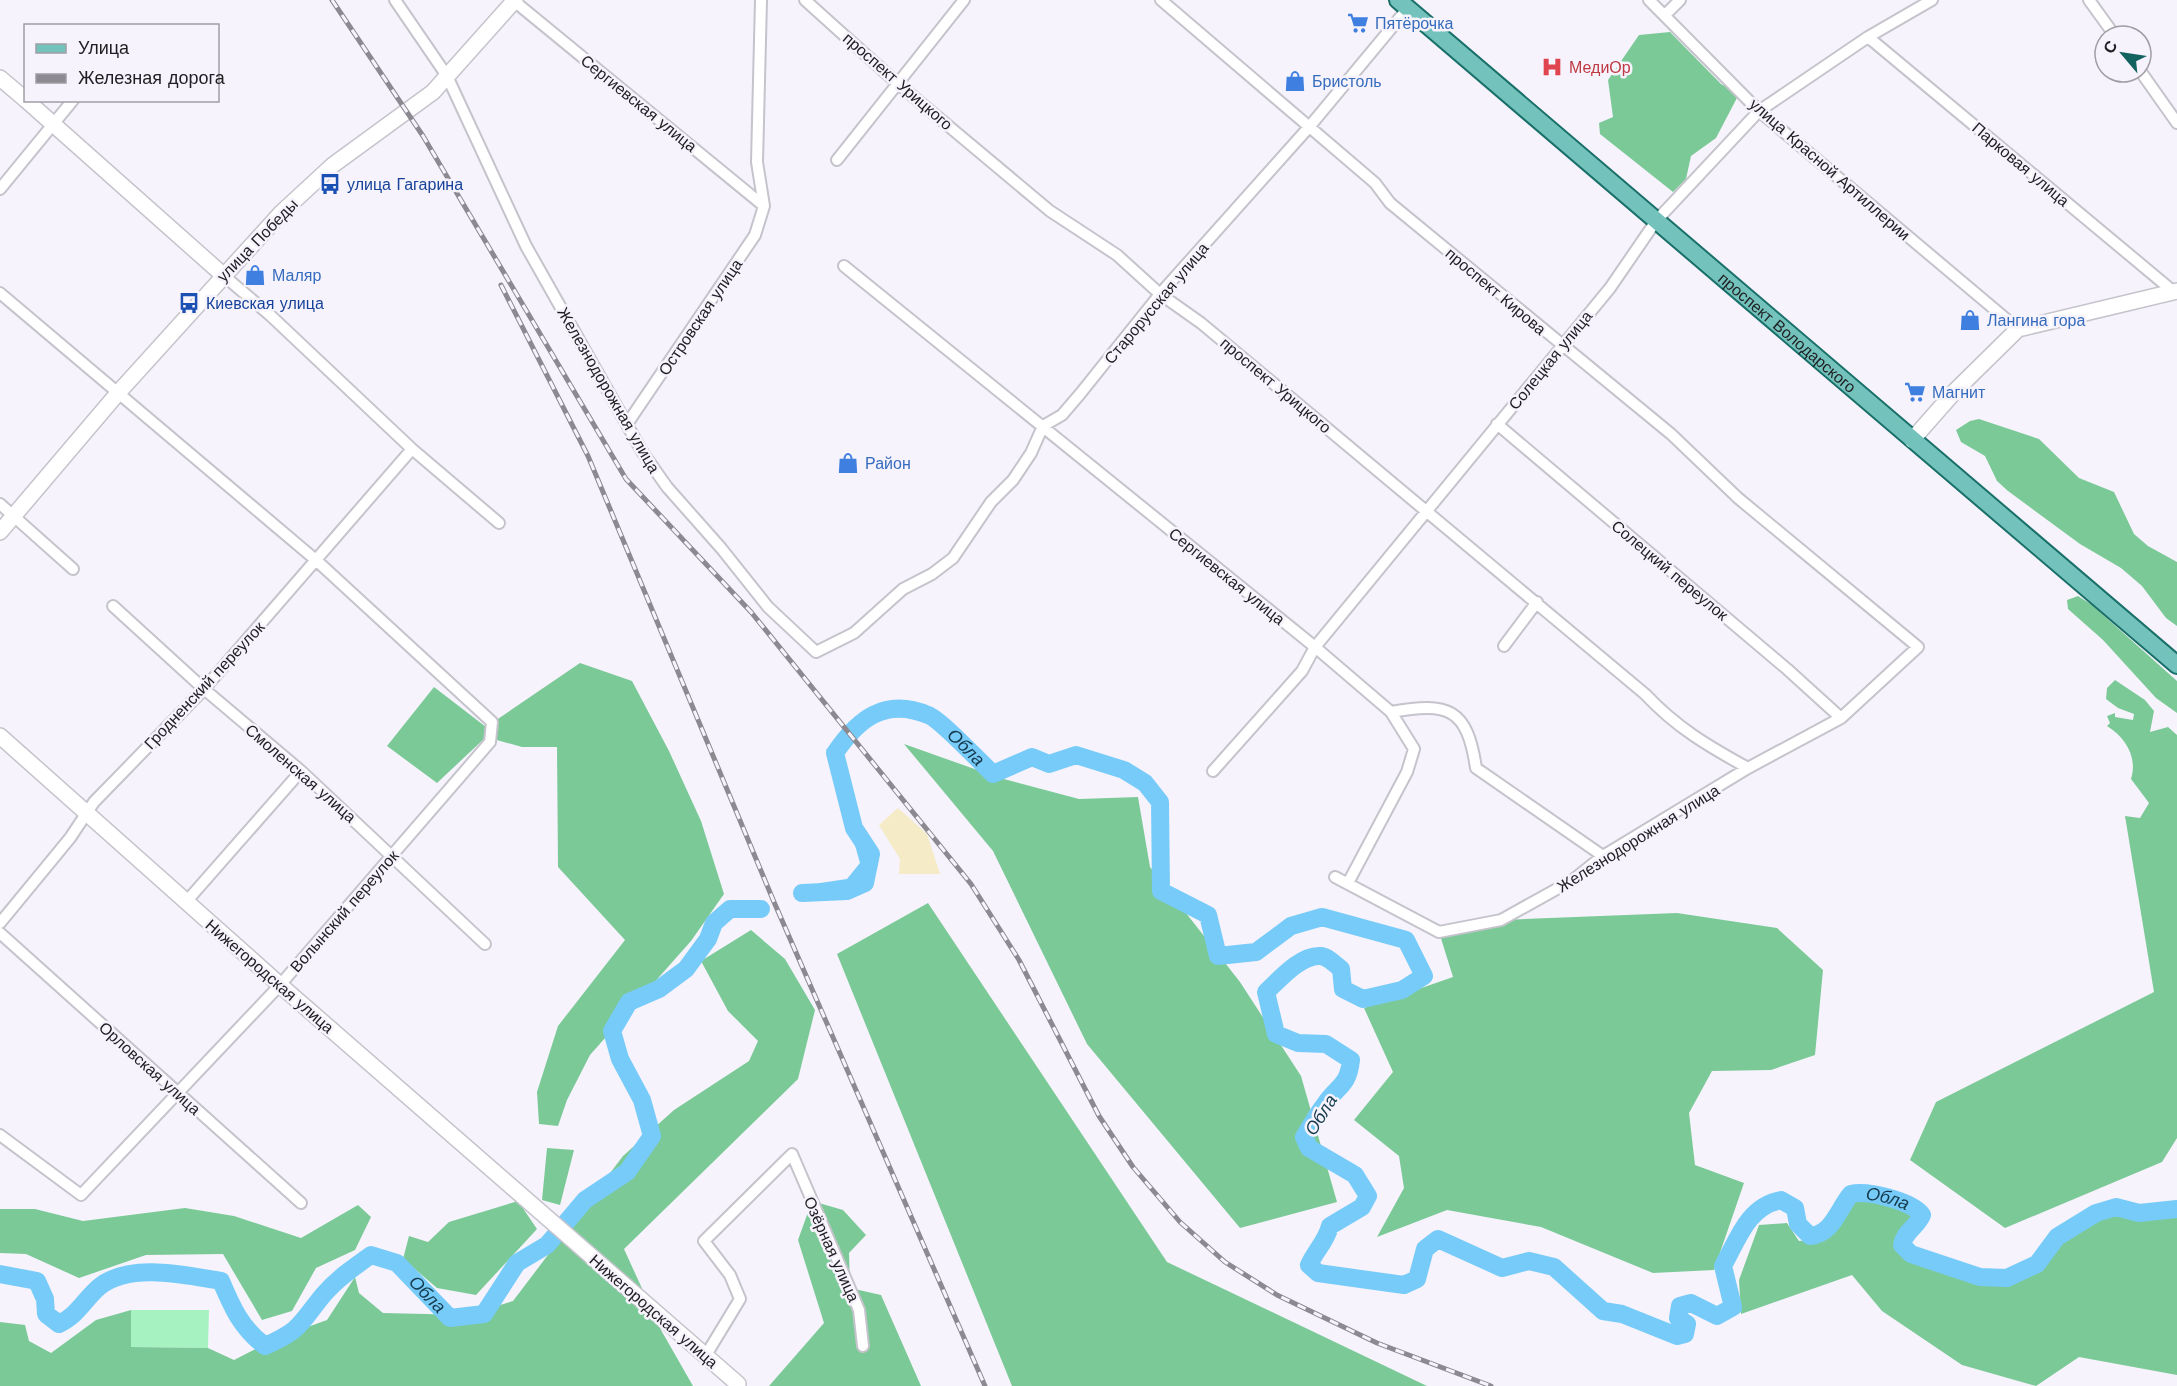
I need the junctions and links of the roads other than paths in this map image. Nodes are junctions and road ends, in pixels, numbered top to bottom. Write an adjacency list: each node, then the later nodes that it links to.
1 (395, 0): 15 (street, Железнодорожная улица)
2 (514, 0): 15 (street, улица Победы); 28 (street, Сергиевская улица)
3 (761, 0): 28 (street)
4 (805, 0): 17 (street, проспект Урицкого)
5 (964, 0): 17 (street)
6 (1161, 0): 25 (street, проспект Кирова)
7 (1649, 0): 12 (street, улица Красной Артиллерии)
8 (1680, 0): 12 (street)
9 (1932, 0): 14 (street, Солецкая улица)
10 (2089, 0): 13 (street)
11 (1403, 4): 25 (street, Старорусская улица); 29 (main road, проспект Володарского)
12 (1666, 14): 22 (street, улица Красной Артиллерии)
13 (2106, 24)
14 (1868, 37): 22 (street, Солецкая улица); 32 (street, Парковая улица)
15 (447, 76): 31 (street, улица Победы); 38 (street, Железнодорожная улица)
16 (0, 78): 19 (street)
17 (897, 83): 26 (street); 34 (street, проспект Урицкого)
18 (2149, 84): 24 (street)
19 (24, 98)
20 (28, 102): 23 (street)
21 (71, 102): 23 (street)
22 (1760, 111): 29 (street, Солецкая улица); 35 (street, улица Красной Артиллерии)
23 (52, 123): 27 (street); 31 (street)
24 (2177, 123)
25 (1310, 126): 34 (street, Старорусская улица); 36 (street, проспект Кирова)
26 (837, 160)
27 (0, 189)
28 (764, 206): 38 (street, Островская улица)
29 (1656, 220): 36 (street, Солецкая улица); 41 (main road, проспект Володарского)
30 (844, 266): 40 (street, Сергиевская улица)
31 (223, 275): 37 (street, улица Победы); 42 (street)
32 (2175, 291): 35 (street)
33 (0, 293): 37 (street)
34 (1160, 294): 40 (street, Старорусская улица); 44 (street, проспект Урицкого)
35 (2018, 328): 41 (street)
36 (1562, 346): 39 (street, Солецкая улица); 54 (street, проспект Кирова)
37 (118, 393): 45 (street, улица Победы); 48 (street)
38 (627, 423): 40 (street, Железнодорожная улица)
39 (1497, 424): 44 (street, Солецкая улица); 58 (street, Солецкий переулок)
40 (1043, 426): 53 (street, Сергиевская улица)
41 (1912, 440): 55 (main road, проспект Володарского)
42 (412, 449): 46 (street); 48 (street, Гродненский переулок)
43 (0, 504): 45 (street)
44 (1425, 510): 50 (street, проспект Урицкого); 53 (street, Солецкая улица)
45 (14, 516): 47 (street, улица Победы); 49 (street)
46 (498, 523)
47 (0, 532)
48 (317, 561): 56 (street, Гродненский переулок); 64 (street, Волынский переулок)
49 (73, 569)
50 (1537, 602): 52 (street); 60 (street, проспект Урицкого)
51 (113, 606): 56 (street, Смоленская улица)
52 (1504, 646)
53 (1315, 647): 57 (street, Сергиевская улица); 62 (street, Солецкая улица)
54 (1918, 647): 58 (street, Железнодорожная улица)
55 (2176, 664)
56 (204, 689): 61 (street, Смоленская улица); 63 (street, Гродненский переулок)
57 (1392, 712): 65 (street); 67 (street, Сергиевская улица)
58 (1841, 718): 60 (street, Железнодорожная улица)
59 (0, 736): 63 (street, Нижегородская улица)
60 (1748, 768): 65 (street, Железнодорожная улица)
61 (301, 771): 64 (street, Смоленская улица); 68 (street)
62 (1213, 771)
63 (87, 812): 68 (street, Нижегородская улица); 69 (street, Гродненский переулок)
64 (393, 854): 71 (street, Смоленская улица); 72 (street, Волынский переулок)
65 (1603, 856): 67 (street, Железнодорожная улица)
66 (1335, 877): 67 (street, Железнодорожная улица)
67 (1348, 883)
68 (186, 902): 72 (street, Нижегородская улица)
69 (0, 923)
70 (0, 933): 73 (street, Орловская улица)
71 (485, 944)
72 (280, 985): 73 (street, Волынский переулок); 77 (street, Нижегородская улица)
73 (179, 1094): 74 (street, Волынский переулок); 75 (street, Орловская улица)
74 (0, 1135)
75 (301, 1203)
76 (862, 1346): 77 (street, Озёрная улица)
77 (706, 1355): 78 (street, Нижегородская улица)
78 (737, 1385)

